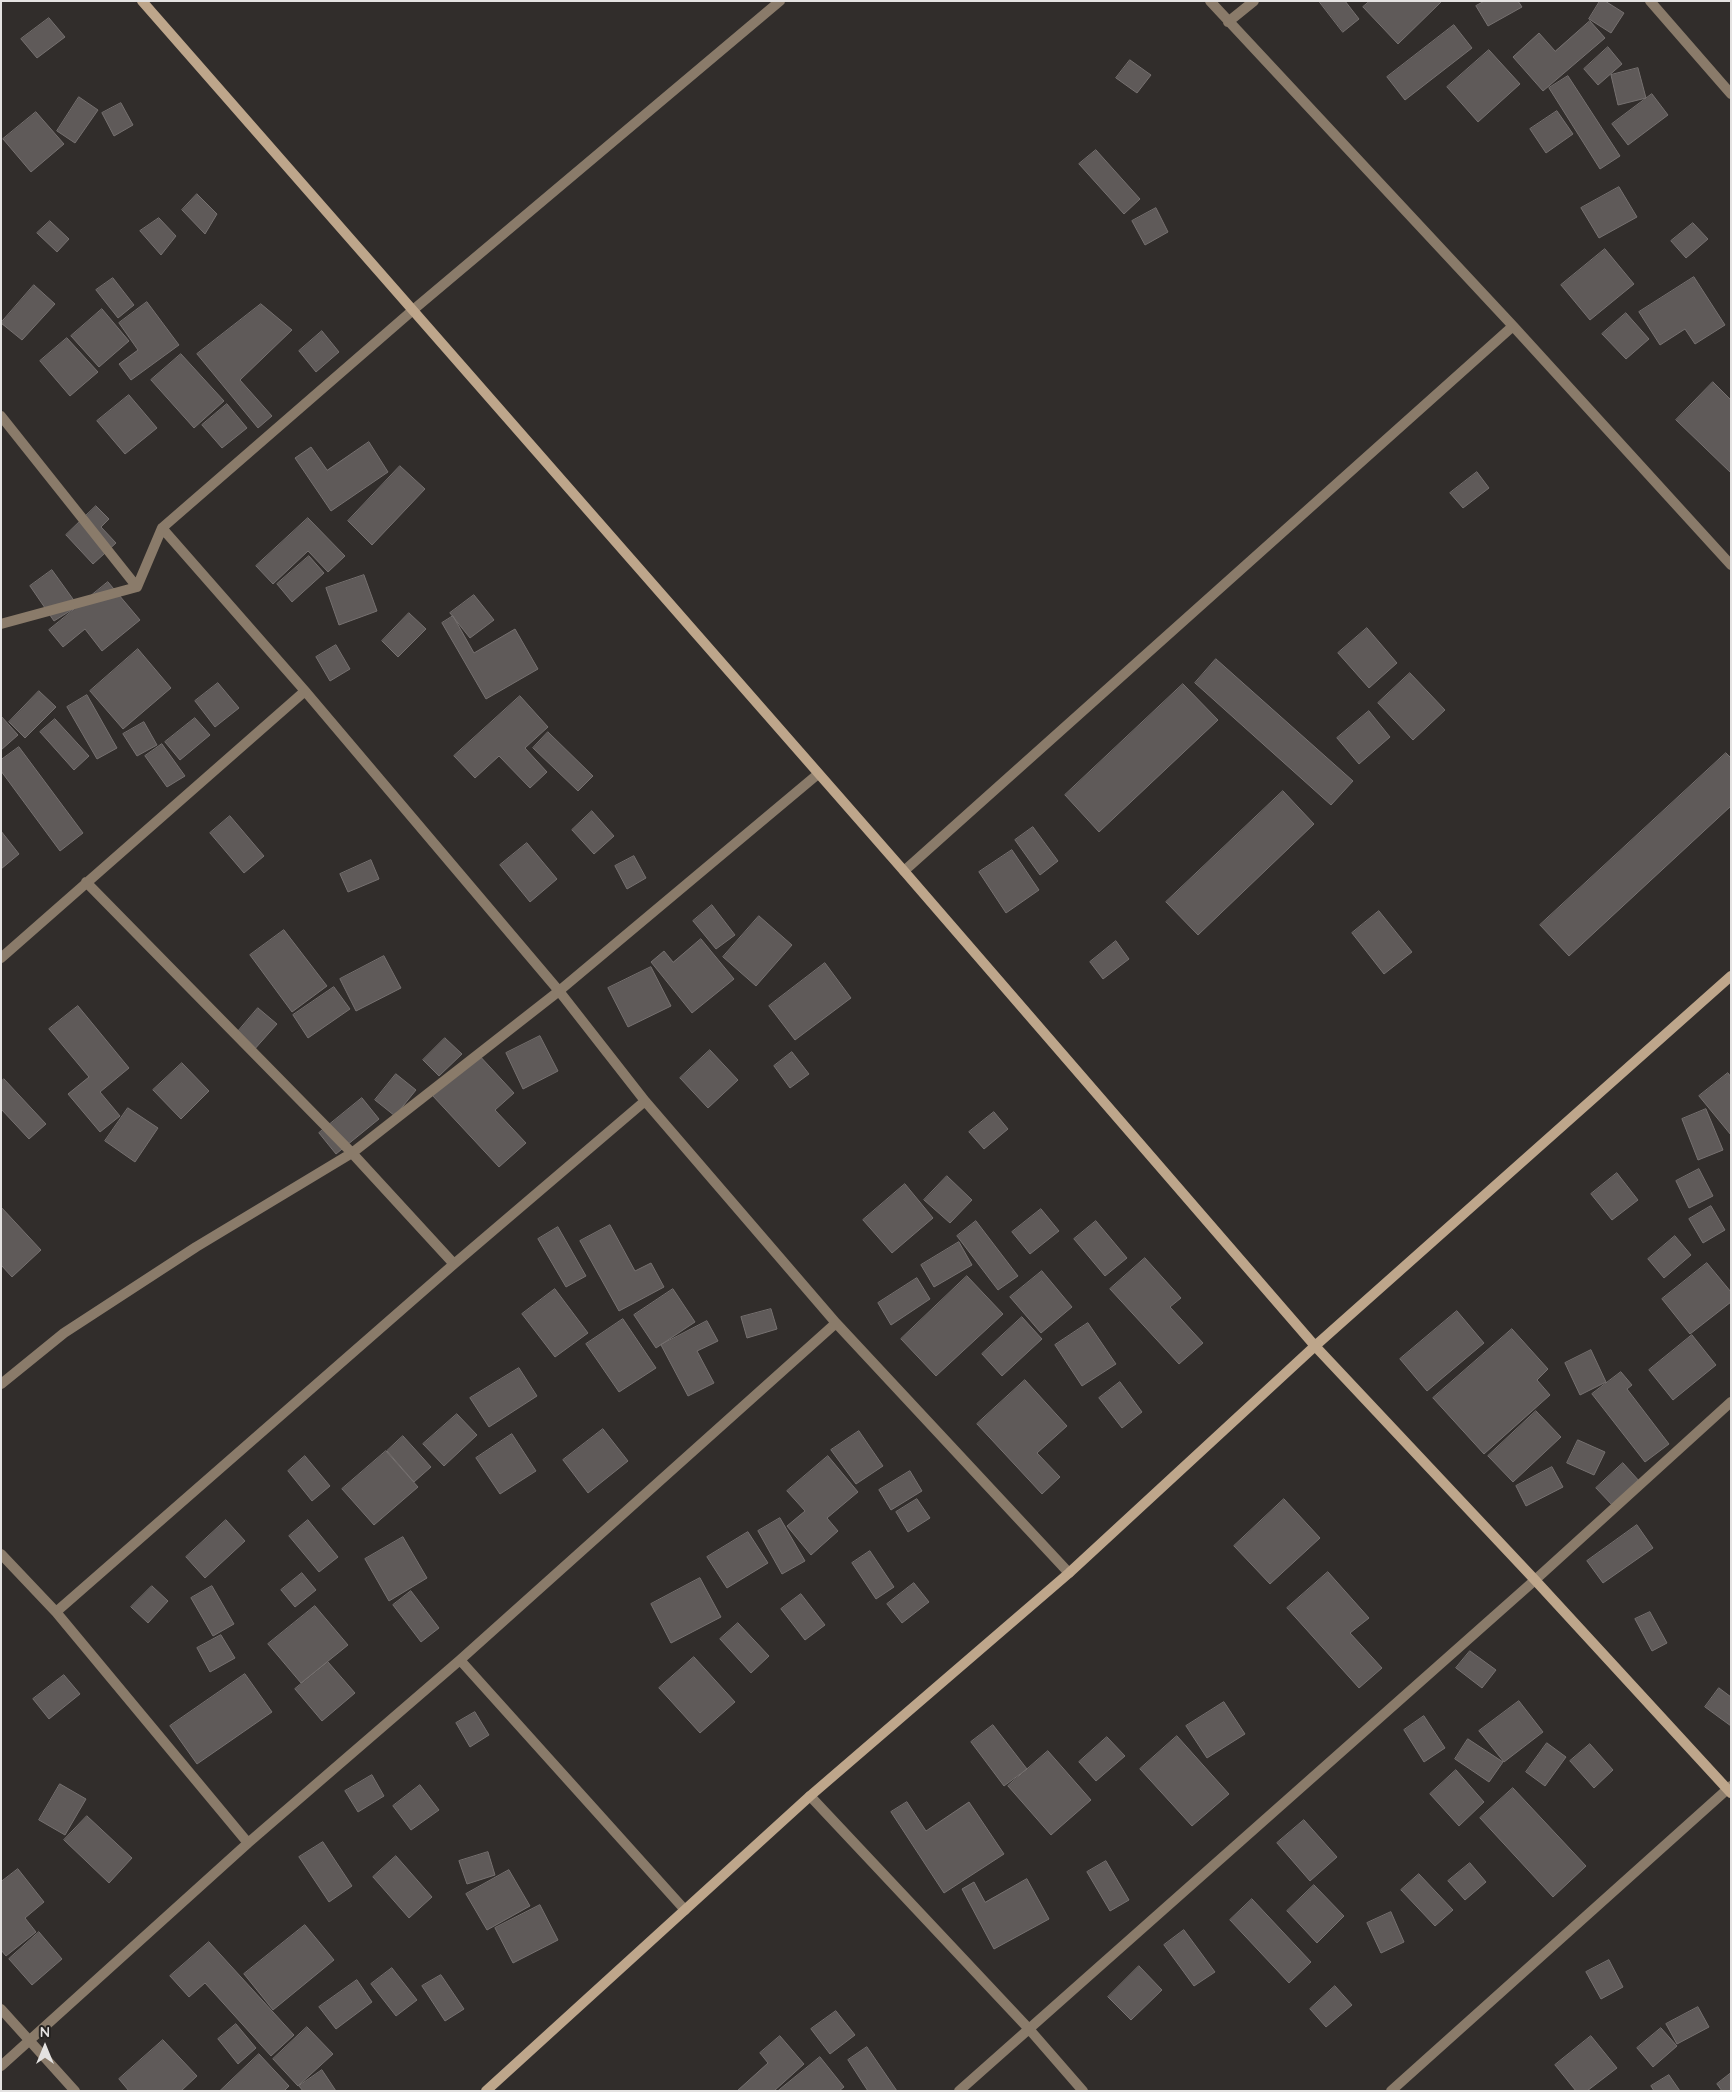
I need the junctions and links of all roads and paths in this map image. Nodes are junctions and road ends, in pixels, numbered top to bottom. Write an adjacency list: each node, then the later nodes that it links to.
1 (142, 1): 8 (street)
2 (780, 1): 8 (street)
3 (1210, 1): 6 (street)
4 (1254, 1): 6 (street)
5 (1650, 1): 7 (street)
6 (1228, 22): 9 (street)
7 (1731, 94)
8 (413, 310): 11 (street); 16 (street)
9 (1513, 326): 12 (street); 17 (street)
10 (1, 416): 13 (street)
11 (162, 528): 13 (street); 15 (street)
12 (1731, 565)
13 (137, 587): 14 (street)
14 (1, 624)
15 (305, 691): 18 (street); 21 (street)
16 (818, 774): 17 (street); 21 (street)
17 (904, 871): 26 (street)
18 (86, 882): 19 (street); 23 (street)
19 (1, 958)
20 (1731, 976): 26 (street)
21 (559, 991): 22 (street); 23 (street)
22 (645, 1101): 24 (street); 25 (street)
23 (352, 1153): 24 (street); 27 (street)
24 (454, 1264): 32 (street)
25 (836, 1323): 30 (street); 33 (street)
26 (1315, 1346): 30 (street); 31 (street)
27 (1, 1384)
28 (1731, 1402): 31 (street)
29 (1, 1554): 32 (street)
30 (1069, 1573): 35 (street)
31 (1535, 1580): 34 (street); 39 (street)
32 (56, 1612): 36 (street)
33 (460, 1660): 36 (street); 37 (street)
34 (1730, 1789): 46 (street)
35 (810, 1796): 37 (street); 39 (street)
36 (248, 1843): 40 (street)
37 (685, 1910): 43 (street)
38 (1, 2009): 40 (street)
39 (1029, 2029): 44 (street); 45 (street)
40 (30, 2042): 41 (street); 42 (street)
41 (1, 2066)
42 (75, 2091)
43 (486, 2091)
44 (959, 2091)
45 (1084, 2091)
46 (1391, 2091)

